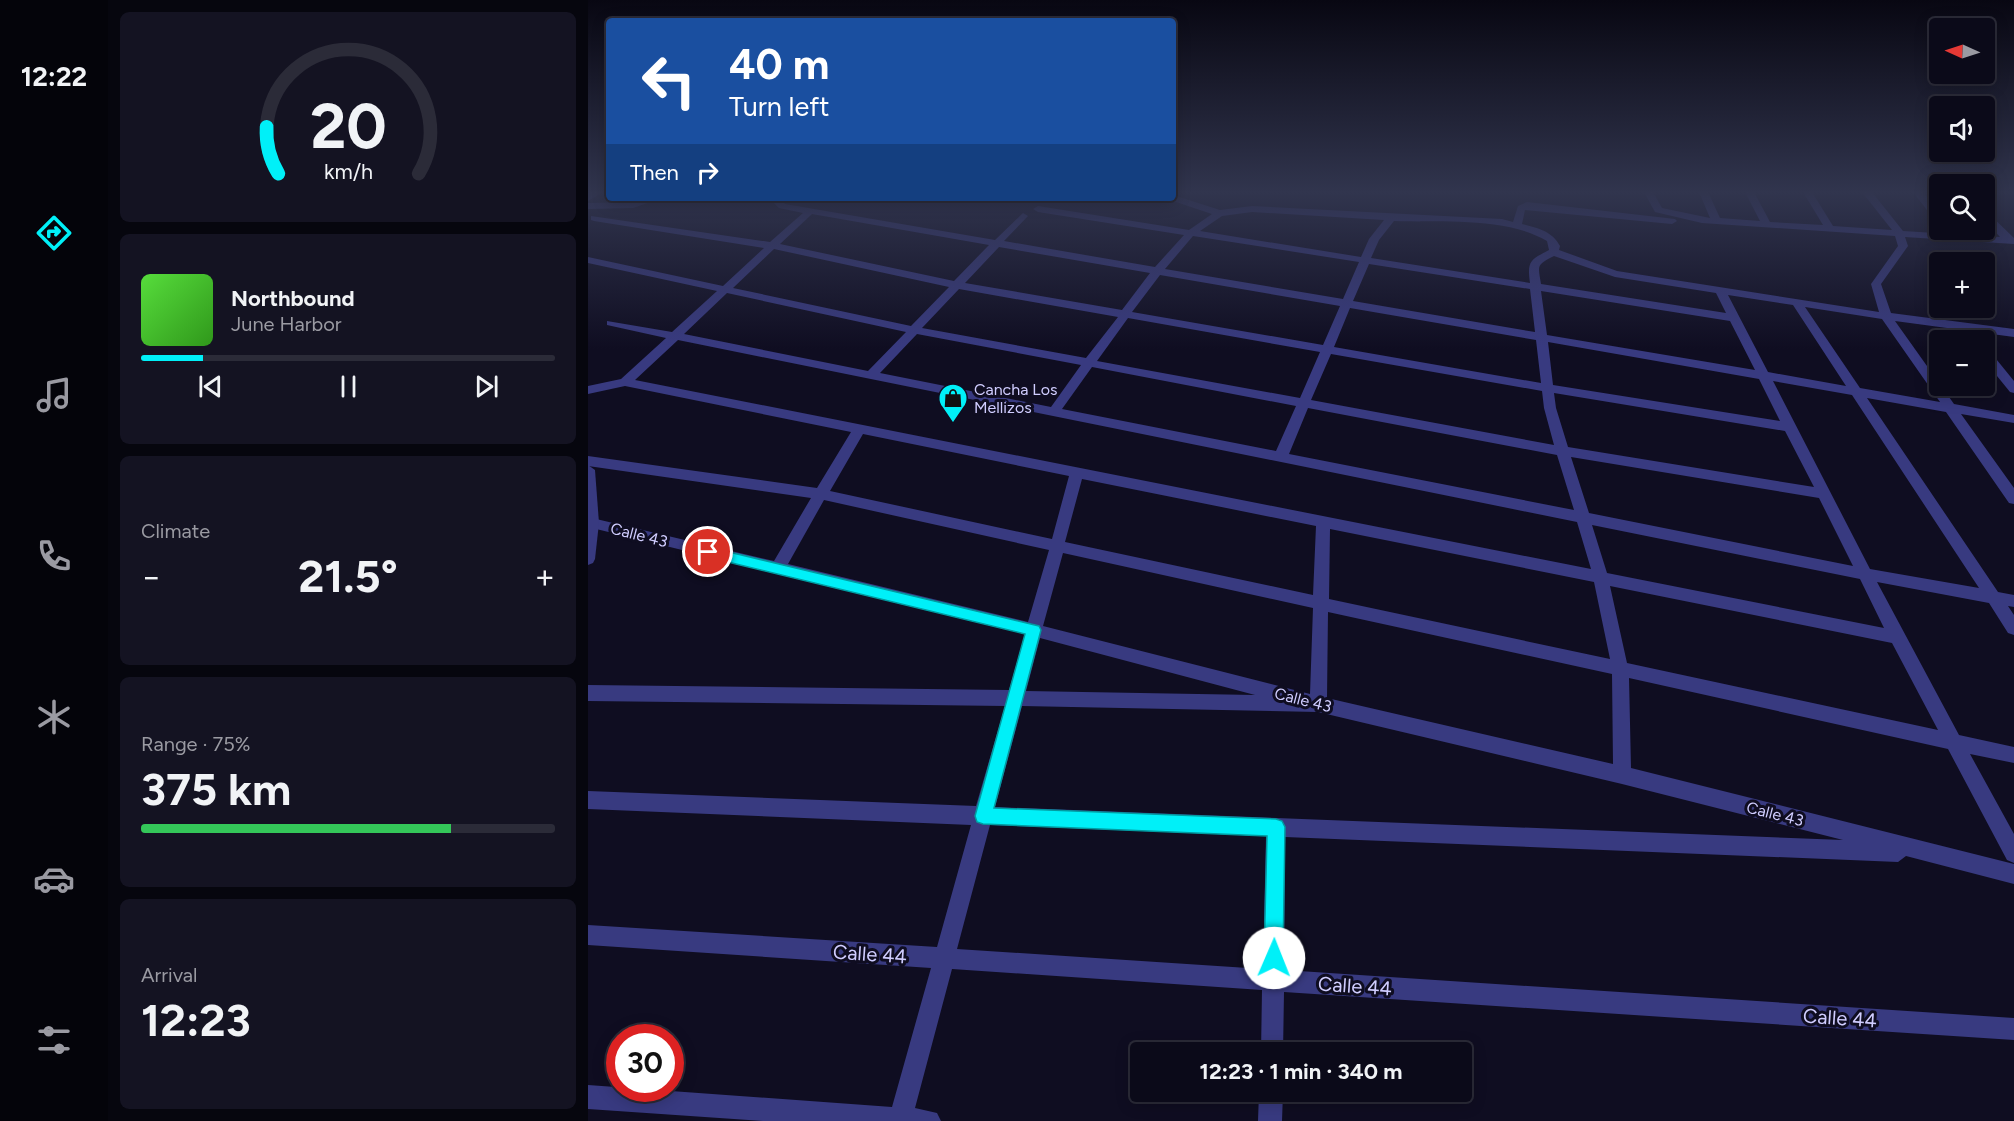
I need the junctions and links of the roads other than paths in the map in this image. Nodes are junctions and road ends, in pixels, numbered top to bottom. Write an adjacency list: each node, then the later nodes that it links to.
1 (761, 244): 9 (street)
2 (995, 244): 14 (street)
3 (1004, 244): 13 (street)
4 (1181, 244): 13 (street)
5 (1263, 244): 11 (street)
6 (1372, 244): 11 (street)
7 (1554, 244): 10 (street)
8 (1903, 244): 21 (street)
9 (773, 246): 14 (street); 16 (street)
10 (1554, 252): 15 (street); 17 (street)
11 (1367, 259): 15 (street); 18 (street)
12 (588, 260): 16 (street)
13 (1157, 271): 18 (street); 20 (street)
14 (956, 285): 20 (street); 25 (street)
15 (1536, 286): 22 (street); 29 (street)
16 (725, 289): 25 (street); 28 (street)
17 (1720, 290): 19 (street); 22 (street)
18 (1348, 303): 29 (street); 30 (street)
19 (1797, 303): 21 (street); 39 (street)
20 (1125, 314): 30 (street); 31 (street)
21 (1886, 316): 24 (street); 41 (street)
22 (1734, 318): 34 (street)
23 (611, 323): 28 (street)
24 (1965, 327): 26 (street); 27 (street)
25 (913, 330): 31 (street); 33 (street)
26 (1967, 330)
27 (2014, 333)
28 (676, 334): 33 (street); 35 (street)
29 (1542, 336): 34 (street); 36 (street)
30 (1328, 350): 36 (street); 40 (street)
31 (1089, 363): 40 (street); 42 (street)
32 (1995, 366): 37 (street)
33 (872, 374): 42 (street)
34 (1763, 375): 39 (street); 44 (street)
35 (625, 382): 38 (street); 45 (street)
36 (1548, 388): 44 (street); 46 (street)
37 (2014, 389)
38 (588, 390)
39 (1855, 391): 41 (street); 62 (street)
40 (1305, 403): 46 (street); 47 (street)
41 (1949, 407): 43 (street); 53 (street)
42 (1054, 411): 47 (street)
43 (2014, 419)
44 (1790, 427): 52 (street)
45 (859, 429): 50 (street); 51 (street)
46 (1563, 451): 52 (street); 54 (street)
47 (1281, 456): 54 (street)
48 (588, 461): 51 (street)
49 (588, 470): 56 (street)
50 (1077, 473): 55 (street); 57 (street)
51 (819, 494): 57 (street); 59 (street)
52 (1824, 494): 60 (street)
53 (2014, 499)
54 (1584, 517): 60 (street); 61 (street)
55 (1323, 522): 61 (street); 64 (street)
56 (592, 523): 58 (street); 59 (street, Calle 43)
57 (1057, 545): 64 (street); 66 (street)
58 (588, 559)
59 (777, 569): 66 (street, Calle 43)
60 (1865, 574): 62 (street); 67 (street)
61 (1601, 578): 67 (street); 68 (street)
62 (1995, 597): 63 (street); 65 (street)
63 (2014, 601)
64 (1321, 603): 68 (street); 71 (street)
65 (2014, 628)
66 (1034, 630): 70 (street); 71 (street, Calle 43)
67 (1897, 637): 72 (street)
68 (1620, 667): 72 (street); 74 (street)
69 (588, 693): 70 (street)
70 (1016, 698): 71 (street); 76 (street)
71 (1318, 705): 74 (street, Calle 43)
72 (1954, 741): 73 (street); 79 (street)
73 (2014, 755)
74 (1622, 775): 78 (street, Calle 43)
75 (588, 800): 76 (street)
76 (983, 816): 77 (street); 82 (street)
77 (1276, 827): 78 (street); 83 (street)
78 (1928, 853): 80 (street, Calle 43)
79 (2014, 853)
80 (2014, 874)
81 (588, 935): 82 (street, Calle 44)
82 (944, 959): 83 (street, Calle 44); 88 (street)
83 (1273, 980): 84 (street, Calle 44); 85 (street)
84 (2014, 1029)
85 (1272, 1042)
86 (588, 1097): 88 (street)
87 (1271, 1102): 90 (street)
88 (900, 1119): 89 (street)
89 (929, 1121)
90 (1270, 1121)

